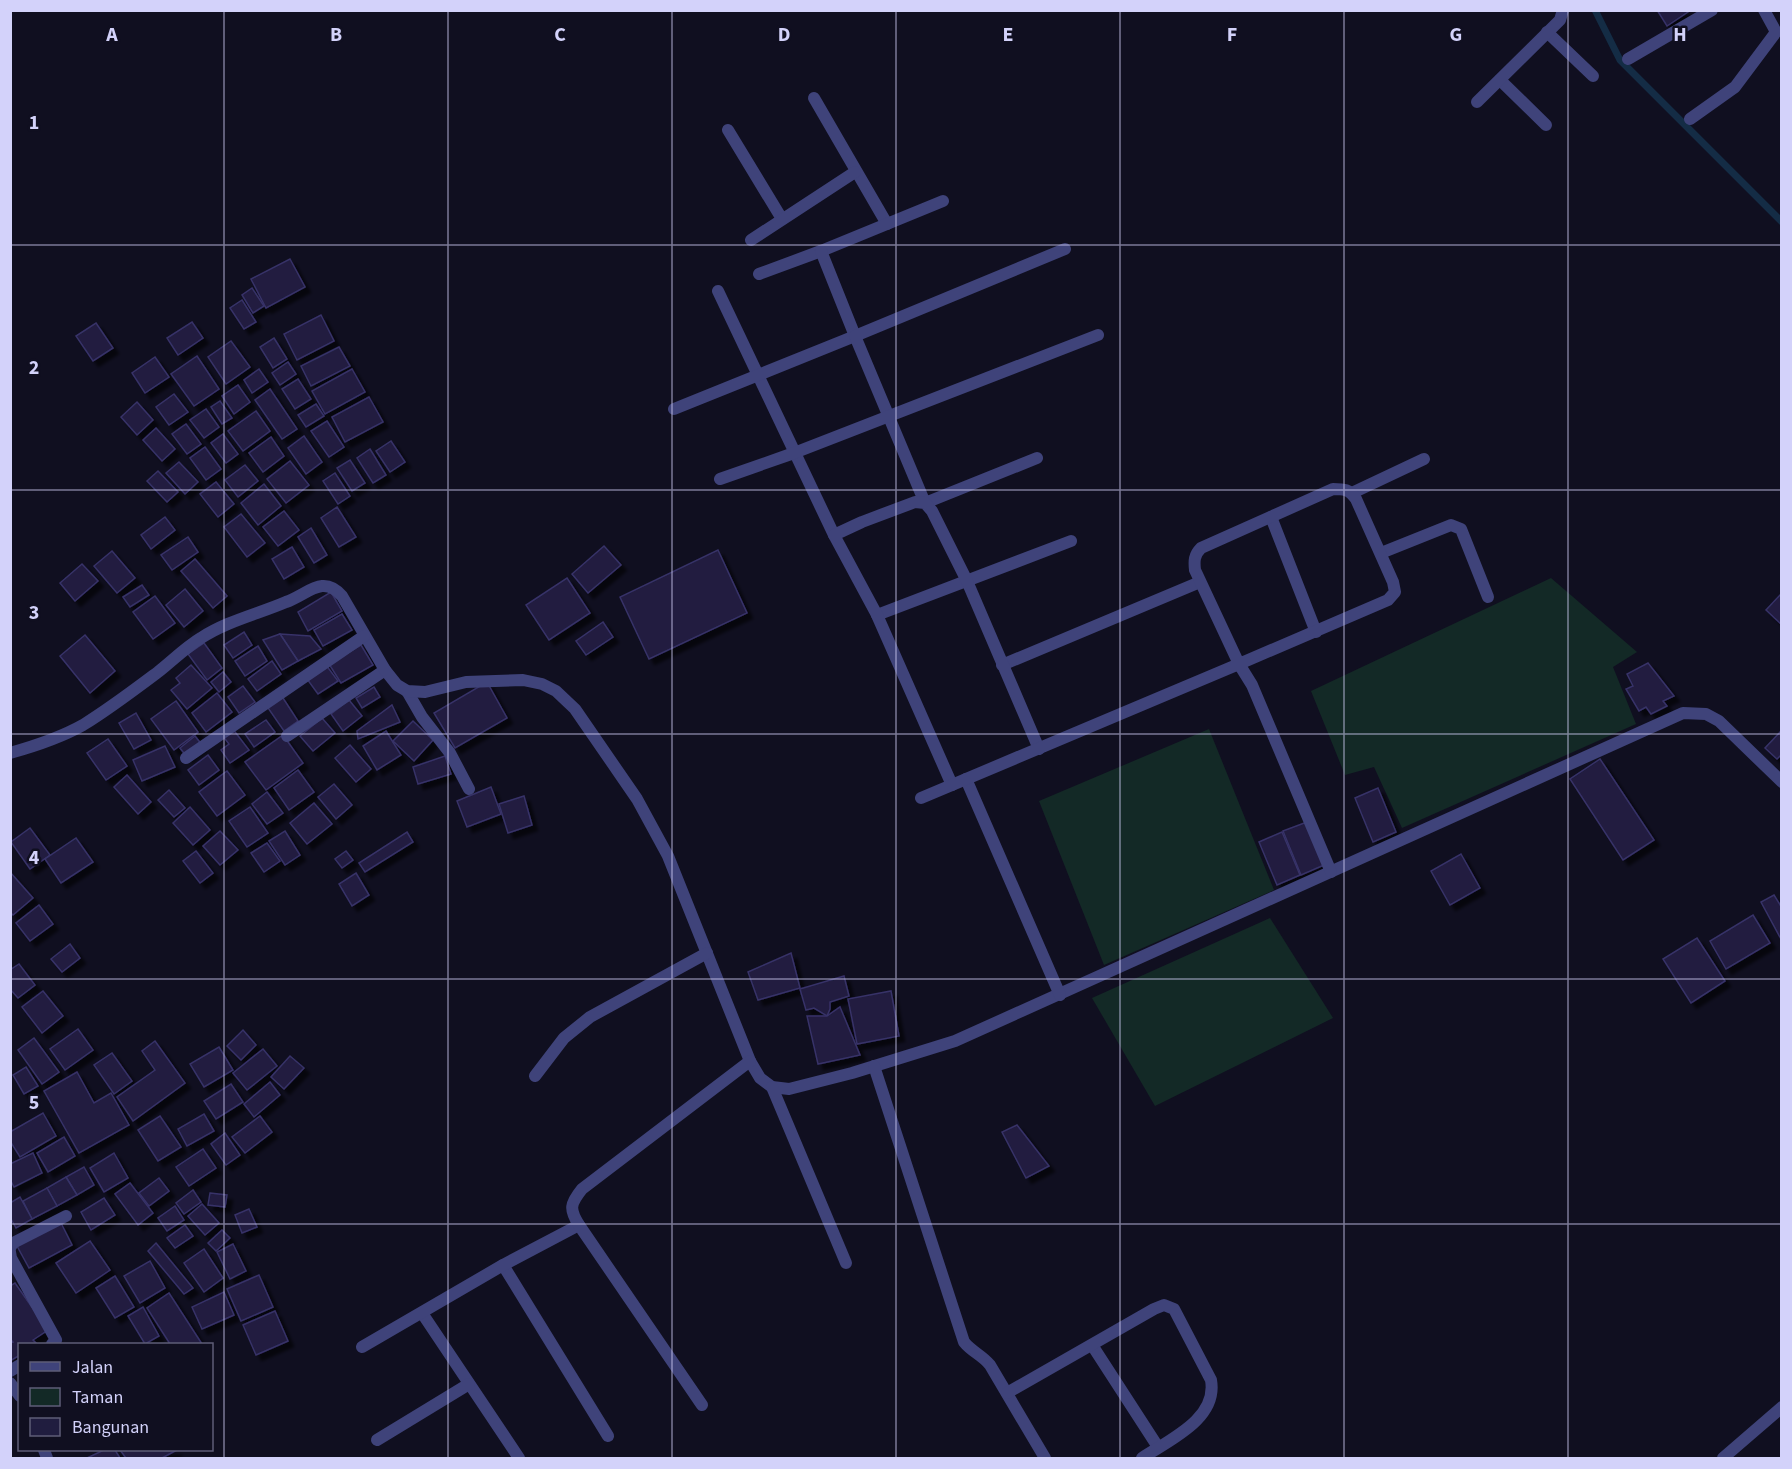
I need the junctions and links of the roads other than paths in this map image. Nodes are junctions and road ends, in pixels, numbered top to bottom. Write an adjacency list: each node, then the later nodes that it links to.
1 (1563, 10): 4 (street)
2 (1712, 10): 5 (street)
3 (1764, 10): 10 (street)
4 (1547, 32): 6 (street); 7 (street)
5 (1628, 59)
6 (1593, 76)
7 (1500, 80): 9 (street); 11 (street)
8 (814, 98): 13 (street)
9 (1477, 102)
10 (1690, 119)
11 (1546, 125)
12 (728, 130): 15 (street)
13 (855, 172): 15 (street); 16 (street)
14 (943, 201): 16 (street)
15 (782, 219): 17 (street)
16 (887, 224): 19 (street)
17 (751, 240)
18 (1065, 249): 23 (street)
19 (821, 251): 20 (street); 23 (street)
20 (759, 274)
21 (718, 291): 24 (street)
22 (1098, 335): 26 (street)
23 (855, 336): 24 (street); 26 (street)
24 (759, 375): 25 (street); 27 (street)
25 (674, 409)
26 (888, 417): 27 (street); 32 (street)
27 (794, 453): 30 (street); 34 (street)
28 (1037, 458): 32 (street)
29 (1424, 459): 31 (street)
30 (720, 479)
31 (1352, 493): 33 (street); 36 (street)
32 (924, 503): 34 (street); 37 (street)
33 (1270, 517): 38 (street); 41 (street)
34 (834, 535): 40 (street)
35 (1071, 541): 37 (street)
36 (1381, 553): 39 (street); 41 (street)
37 (967, 581): 40 (street); 44 (street)
38 (1200, 582): 43 (street); 44 (street)
39 (1488, 597)
40 (877, 615): 53 (street)
41 (1316, 632): 43 (street)
42 (364, 636): 45 (street); 49 (street); 50 (street)
43 (1239, 664): 48 (street); 56 (street)
44 (1002, 665): 48 (street)
45 (385, 670): 46 (street); 47 (street)
46 (407, 691): 54 (street); 57 (street)
47 (287, 736)
48 (1039, 749): 51 (street)
49 (10, 753)
50 (186, 758)
51 (966, 779): 53 (street); 58 (street)
52 (1782, 782): 56 (street)
53 (951, 785): 55 (street)
54 (469, 789)
55 (921, 798)
56 (1330, 872): 58 (street)
57 (707, 953): 59 (street); 61 (street)
58 (1060, 994): 60 (street)
59 (750, 1061): 62 (street); 64 (street)
60 (874, 1066): 62 (street); 73 (street)
61 (535, 1076)
62 (772, 1087): 66 (street)
63 (66, 1216): 65 (street)
64 (579, 1225): 67 (street); 74 (street)
65 (10, 1250): 69 (street)
66 (846, 1263)
67 (503, 1266): 68 (street); 76 (street)
68 (422, 1313): 71 (street); 72 (street)
69 (53, 1343)
70 (1092, 1345): 73 (street); 78 (street); 78 (street)
71 (362, 1347)
72 (469, 1384): 77 (street); 79 (street)
73 (1007, 1394): 80 (street)
74 (702, 1406)
75 (1782, 1407): 82 (street)
76 (608, 1436)
77 (377, 1440)
78 (1158, 1447): 81 (street)
79 (514, 1457)
80 (1046, 1458)
81 (1142, 1458)
82 (1723, 1458)

